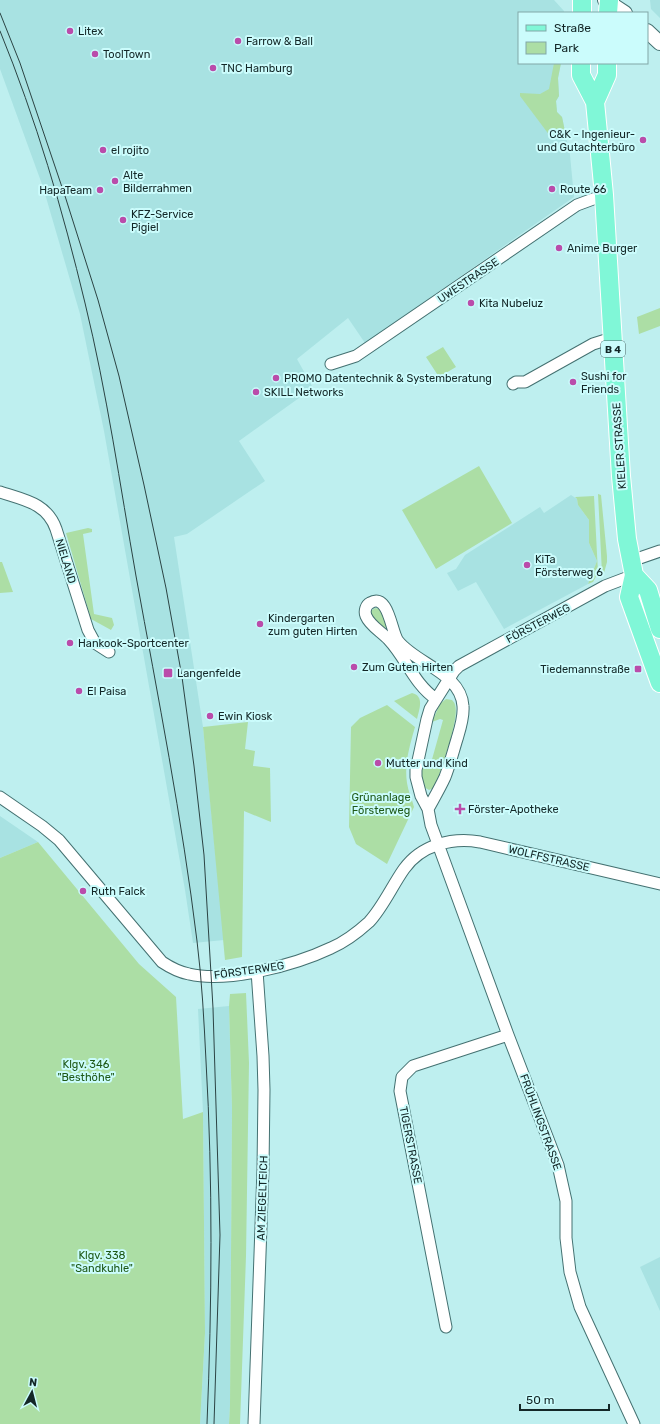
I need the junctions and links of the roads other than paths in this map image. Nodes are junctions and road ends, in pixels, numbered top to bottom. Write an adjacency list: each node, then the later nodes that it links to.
1 (582, 0): 3 (main road)
2 (608, 4): 4 (street)
3 (582, 12)
4 (623, 12)
5 (648, 32): 6 (street)
6 (655, 42)
7 (581, 64): 9 (main road, KIELER STRASSE / B 4)
8 (608, 64): 9 (main road, KIELER STRASSE / B 4)
9 (595, 102): 10 (main road, KIELER STRASSE / B 4)
10 (604, 195): 11 (main road, KIELER STRASSE / B 4); 12 (street, UWESTRASSE)
11 (612, 338): 13 (street); 16 (main road, KIELER STRASSE / B 4)
12 (331, 364)
13 (513, 384)
14 (0, 492): 18 (street, NIELAND)
15 (660, 551): 16 (street, FÖRSTERWEG)
16 (632, 568): 17 (main road); 19 (street, FÖRSTERWEG); 20 (main road, KIELER STRASSE / B 4)
17 (660, 629)
18 (109, 652)
19 (449, 680): 21 (street, FÖRSTERWEG); 21 (street); 23 (street)
20 (660, 683)
21 (436, 699): 23 (street, FÖRSTERWEG)
22 (0, 797): 26 (street, FÖRSTERWEG)
23 (428, 809): 24 (street, FÖRSTERWEG)
24 (438, 844): 25 (street, WOLFFSTRASSE); 26 (street, FÖRSTERWEG); 27 (street, FRÜHLINGSTRASSE)
25 (660, 884)
26 (257, 971): 29 (street, AM ZIEGELTEICH)
27 (508, 1035): 28 (street, TIGERSTRASSE); 30 (street, FRÜHLINGSTRASSE)
28 (446, 1326)
29 (254, 1424)
30 (634, 1424)

